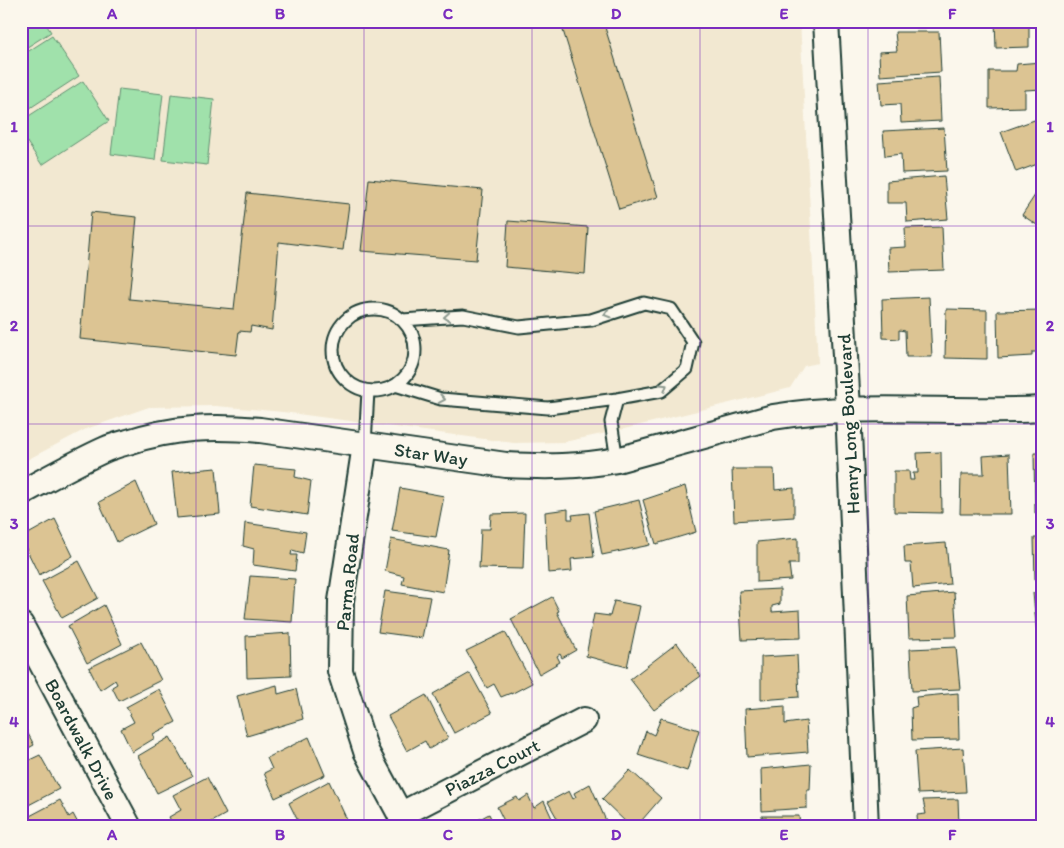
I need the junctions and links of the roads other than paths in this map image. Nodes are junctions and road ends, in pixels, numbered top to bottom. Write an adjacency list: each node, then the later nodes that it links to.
1 (826, 21): 6 (street, Henry Long Boulevard)
2 (402, 320): 3 (lane); 4 (lane); 5 (lane, one-way to 2)
3 (395, 385): 4 (lane); 5 (lane, one-way to 5)
4 (368, 390): 8 (lane)
5 (617, 398): 9 (lane)
6 (848, 409): 7 (street, Star Way); 9 (street, Star Way); 15 (street, Henry Long Boulevard)
7 (1043, 409)
8 (365, 444): 9 (street, Star Way); 10 (street, Star Way); 13 (street, Parma Road)
9 (617, 460)
10 (21, 493)
11 (21, 625): 14 (street, Boardwalk Drive)
12 (584, 720): 13 (street, Piazza Court)
13 (403, 821)
14 (129, 827)
15 (866, 827)

